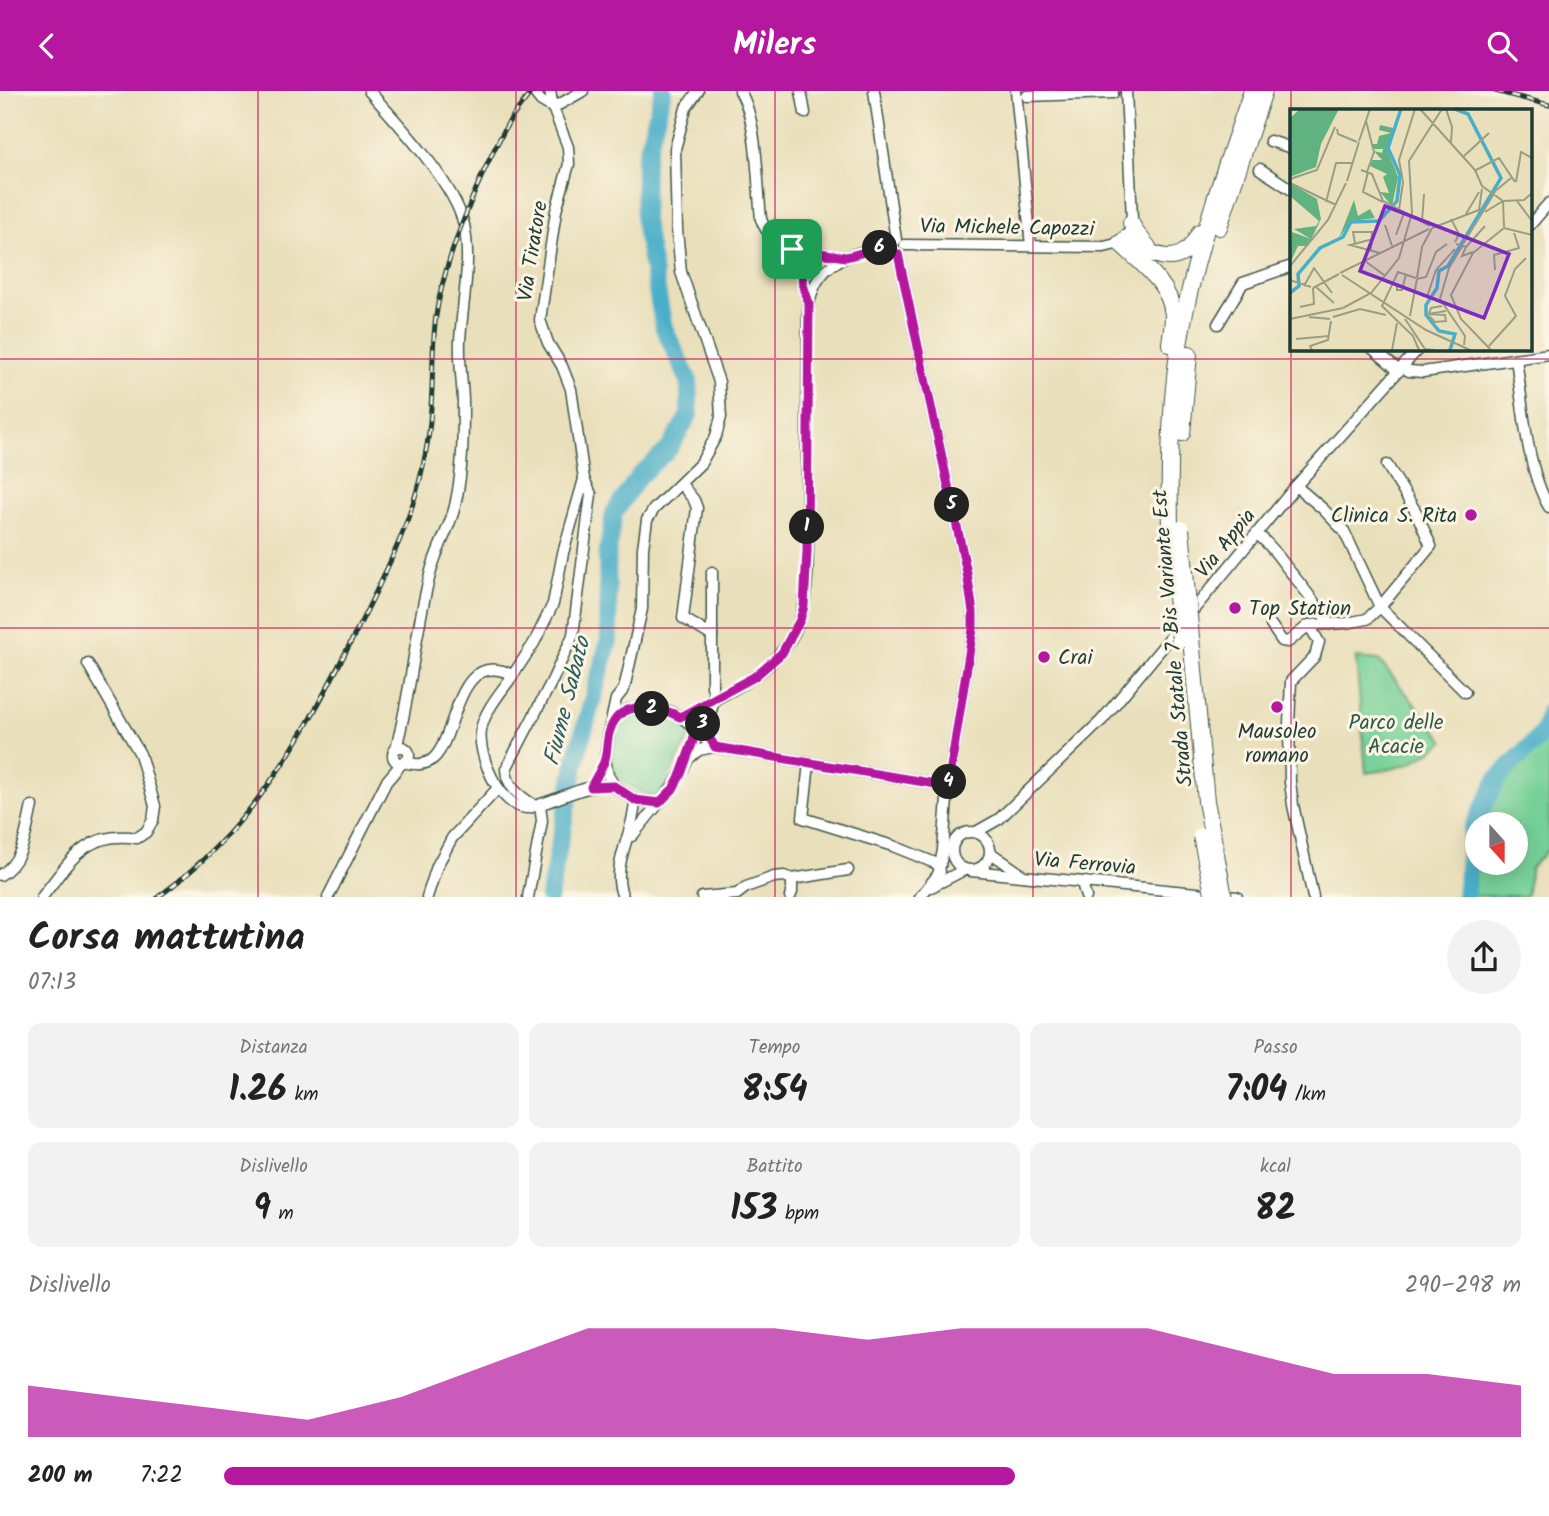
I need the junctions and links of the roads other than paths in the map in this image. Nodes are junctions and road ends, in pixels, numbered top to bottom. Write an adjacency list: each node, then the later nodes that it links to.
1 (369, 91): 69 (street)
2 (533, 91): 17 (street, Via Tiratore)
3 (550, 91): 17 (street, Via Tiratore)
4 (556, 91): 13 (street)
5 (698, 91): 46 (street)
6 (740, 91): 30 (street)
7 (802, 91): 18 (street)
8 (874, 91): 28 (street)
9 (1016, 91): 29 (street)
10 (1126, 91): 26 (street, Via Michele Capozzi)
11 (1252, 91): 23 (highway, Strada Statale 7 Bis Variante Est)
12 (1264, 91): 50 (highway, Strada Statale 7 Bis Variante Est)
13 (581, 92): 17 (street)
14 (1090, 92): 15 (street); 16 (street)
15 (1113, 93)
16 (1027, 96)
17 (553, 108): 45 (street, Via Tiratore)
18 (805, 113)
19 (1270, 141): 20 (street)
20 (1290, 147)
21 (1260, 169): 22 (street)
22 (1290, 189)
23 (1216, 202): 31 (highway); 43 (highway, Strada Statale 7 Bis Variante Est)
24 (1549, 203): 25 (street)
25 (1532, 221)
26 (1132, 223): 27 (street, Via Michele Capozzi); 31 (highway)
27 (1123, 241): 29 (street, Via Michele Capozzi); 31 (highway); 43 (highway)
28 (898, 246): 29 (street, Via Michele Capozzi); 32 (street, Via Michele Capozzi); 74 (street)
29 (1031, 246)
30 (792, 249): 32 (street); 34 (street)
31 (1155, 254)
32 (846, 257): 35 (street)
33 (1290, 267): 37 (street)
34 (803, 277): 35 (street); 36 (street)
35 (816, 284): 36 (street)
36 (809, 305): 62 (street)
37 (1219, 324)
38 (1374, 350): 42 (street)
39 (1417, 350): 42 (street, Via Appia)
40 (1549, 354): 41 (street)
41 (1516, 359): 42 (street); 48 (street)
42 (1401, 369): 47 (street, Via Appia)
43 (1174, 393): 50 (highway, Strada Statale 7 Bis Variante Est)
44 (1387, 465): 53 (street)
45 (584, 479): 59 (street, Via Tiratore); 79 (street, Via Tiratore)
46 (681, 484): 57 (street); 60 (street)
47 (1296, 486): 51 (street, Via Appia); 53 (street)
48 (1545, 489): 49 (street)
49 (1549, 507)
50 (1176, 530): 105 (highway, Strada Statale 7 Bis Variante Est, bridge); 106 (highway, Strada Statale 7 Bis Variante Est, bridge)
51 (1258, 534): 54 (street); 82 (street, Via Appia)
52 (712, 572): 57 (street)
53 (1380, 607): 54 (street); 61 (street)
54 (1329, 624): 56 (street)
55 (1270, 625): 56 (street)
56 (1309, 625): 108 (street)
57 (712, 636): 62 (street)
58 (88, 664): 99 (street)
59 (513, 675): 69 (street); 76 (street, Via Tiratore)
60 (624, 689): 63 (street); 66 (street)
61 (1465, 692)
62 (715, 698): 64 (street); 65 (street)
63 (633, 707): 64 (street); 66 (street)
64 (680, 717): 67 (street)
65 (709, 717): 67 (street); 68 (street)
66 (612, 724): 70 (street)
67 (695, 730): 68 (street); 71 (street)
68 (715, 747): 71 (street); 72 (street)
69 (401, 755): 100 (street)
70 (605, 760): 73 (street); 75 (street)
71 (686, 762): 78 (street)
72 (809, 763): 74 (street); 89 (street)
73 (614, 786): 75 (street); 77 (street)
74 (948, 786): 81 (street)
75 (591, 787): 79 (street)
76 (498, 788): 79 (street); 101 (street)
77 (635, 800): 78 (street); 85 (street)
78 (659, 803): 85 (street)
79 (542, 804): 96 (street)
80 (32, 806): 91 (street)
81 (945, 814): 84 (street); 87 (street)
82 (999, 819): 83 (street, Via Appia); 86 (street, Via Appia)
83 (976, 832): 84 (street); 86 (street)
84 (960, 835): 87 (street)
85 (626, 843): 98 (street)
86 (990, 849): 90 (street); 92 (street)
87 (948, 853): 89 (street); 90 (street)
88 (848, 870): 93 (street)
89 (939, 870): 95 (street)
90 (968, 870): 92 (street, Via Ferrovia); 95 (street)
91 (0, 874)
92 (1026, 878): 94 (street, Via Ferrovia)
93 (792, 879): 97 (street); 103 (street)
94 (1082, 883): 104 (street); 107 (street, Via Ferrovia)
95 (924, 893)
96 (527, 895)
97 (737, 895): 102 (street)
98 (622, 896)
99 (42, 897)
100 (328, 897)
101 (427, 897)
102 (702, 897)
103 (790, 897)
104 (1086, 897)
105 (1214, 897)
106 (1224, 897)
107 (1237, 897)
108 (1313, 897)

